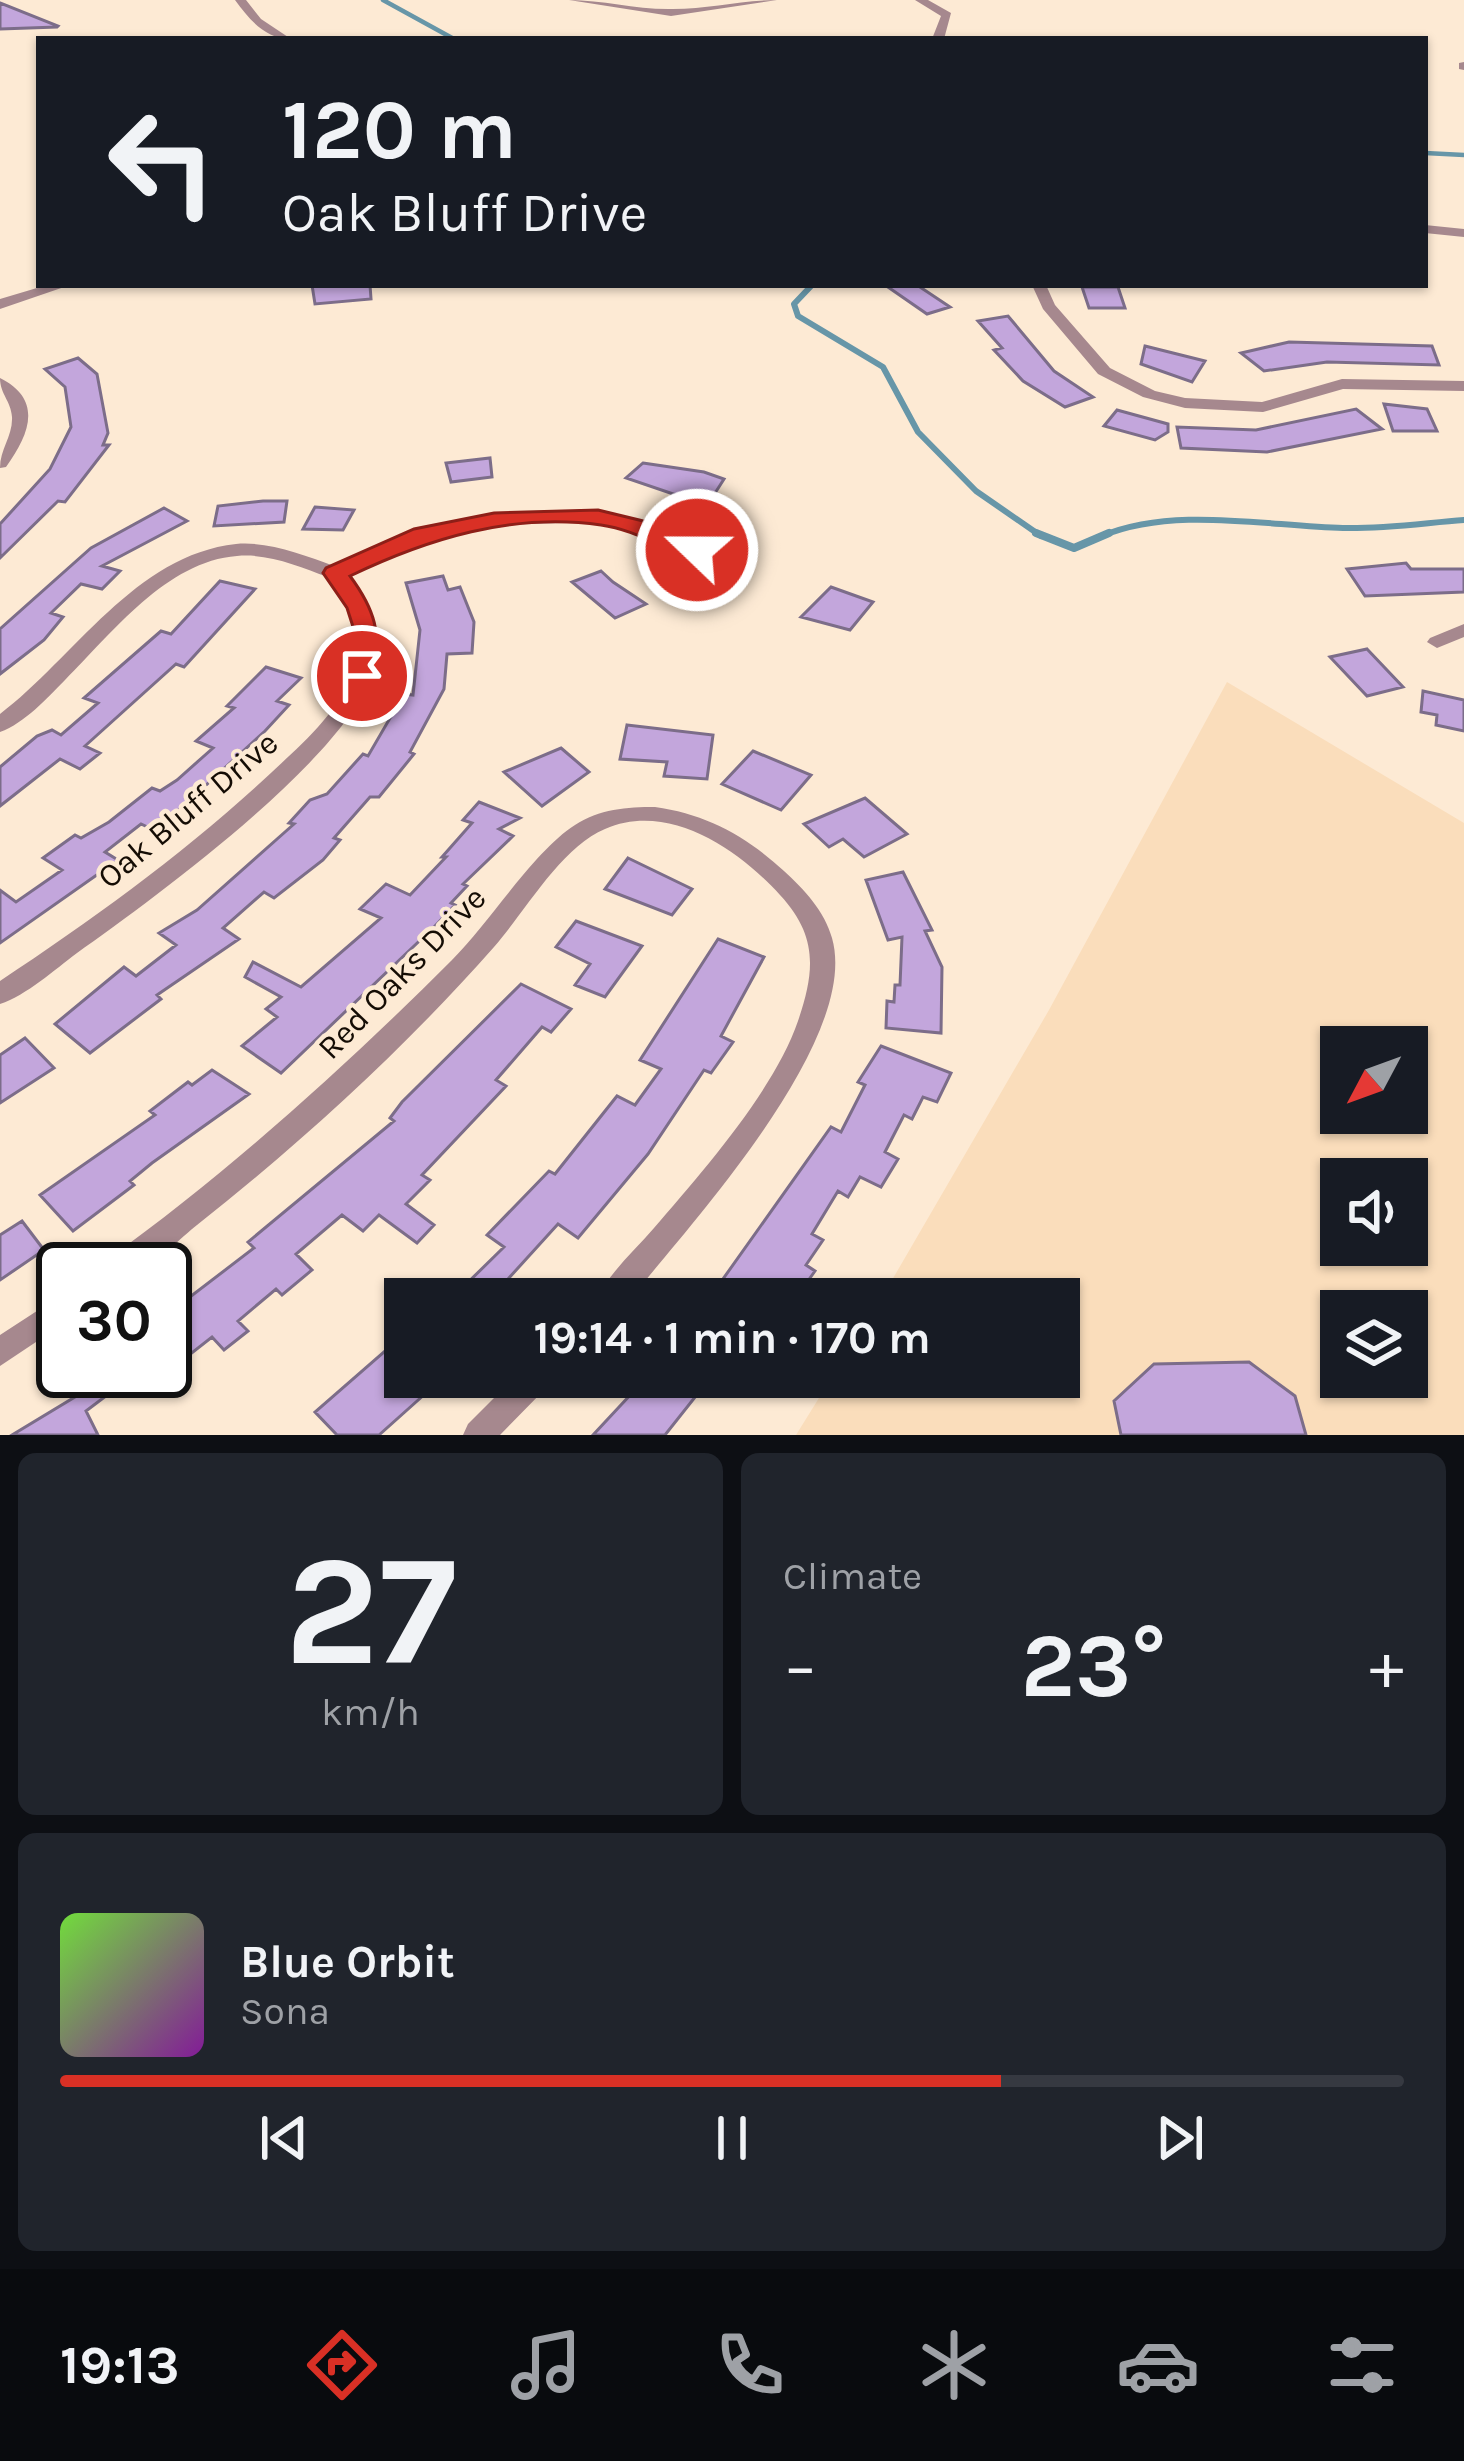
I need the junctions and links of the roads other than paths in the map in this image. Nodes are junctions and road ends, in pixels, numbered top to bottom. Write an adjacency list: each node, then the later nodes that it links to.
1 (239, 0): 5 (street)
2 (574, 0): 3 (street)
3 (772, 0)
4 (920, 0): 6 (street)
5 (280, 36)
6 (939, 36)
7 (1428, 229): 8 (street)
8 (1464, 233)
9 (53, 288): 11 (street)
10 (1041, 288): 13 (street)
11 (0, 304)
12 (0, 383): 14 (street)
13 (1464, 386)
14 (0, 463)
15 (730, 568): 16 (street)
16 (335, 573): 19 (street); 20 (street, Oak Bluff Drive)
17 (1464, 630): 18 (street)
18 (1437, 642)
19 (0, 725)
20 (0, 994)
21 (152, 1242): 22 (street, Red Oaks Drive)
22 (628, 1278)
23 (36, 1326): 24 (street)
24 (0, 1352)
25 (515, 1398): 26 (street)
26 (479, 1435)

